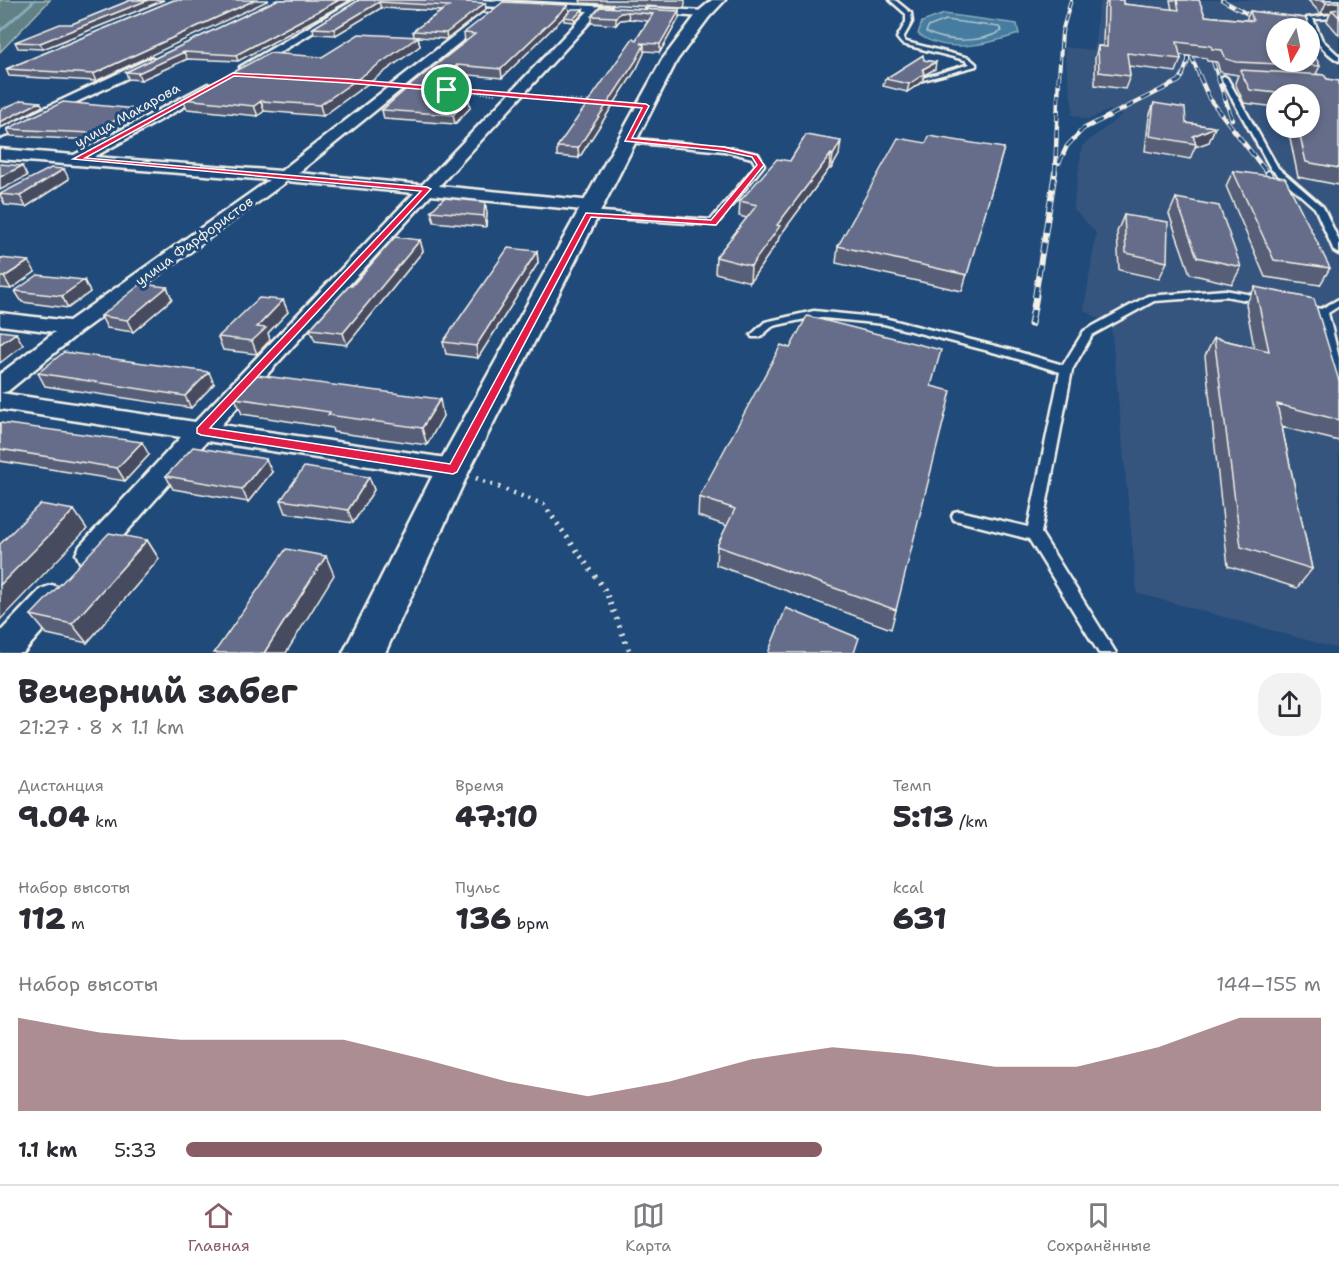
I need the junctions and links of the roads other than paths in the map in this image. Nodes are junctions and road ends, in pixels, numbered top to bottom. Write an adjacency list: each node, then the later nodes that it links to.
1 (362, 0): 17 (street, улица Макарова)
2 (416, 0): 4 (street)
3 (892, 0): 12 (lane)
4 (500, 5): 6 (street); 19 (street, улица Фарфористов)
5 (711, 7): 8 (street); 15 (street)
6 (597, 8): 7 (street); 20 (street)
7 (621, 10)
8 (645, 11)
9 (1339, 16): 11 (lane)
10 (163, 57): 14 (street)
11 (1339, 59)
12 (925, 78)
13 (1235, 79): 22 (lane)
14 (0, 134)
15 (628, 140): 21 (street); 21 (lane)
16 (0, 154): 17 (street)
17 (77, 159): 18 (street, улица Макарова); 19 (street)
18 (57, 170)
19 (284, 176): 20 (street); 26 (street, улица Фарфористов)
20 (427, 189): 21 (street); 32 (street)
21 (591, 210): 33 (street)
22 (1339, 251)
23 (1339, 302): 24 (lane)
24 (1323, 312): 28 (lane); 29 (lane)
25 (0, 319): 26 (street)
26 (73, 328): 30 (street, улица Фарфористов)
27 (756, 335): 28 (lane)
28 (1066, 370): 35 (lane)
29 (1339, 382)
30 (0, 386)
31 (0, 401): 32 (street)
32 (201, 431): 33 (street); 36 (street)
33 (453, 469): 37 (street)
34 (959, 516): 35 (lane)
35 (1034, 534): 38 (lane)
36 (2, 653)
37 (364, 653)
38 (1108, 653)

